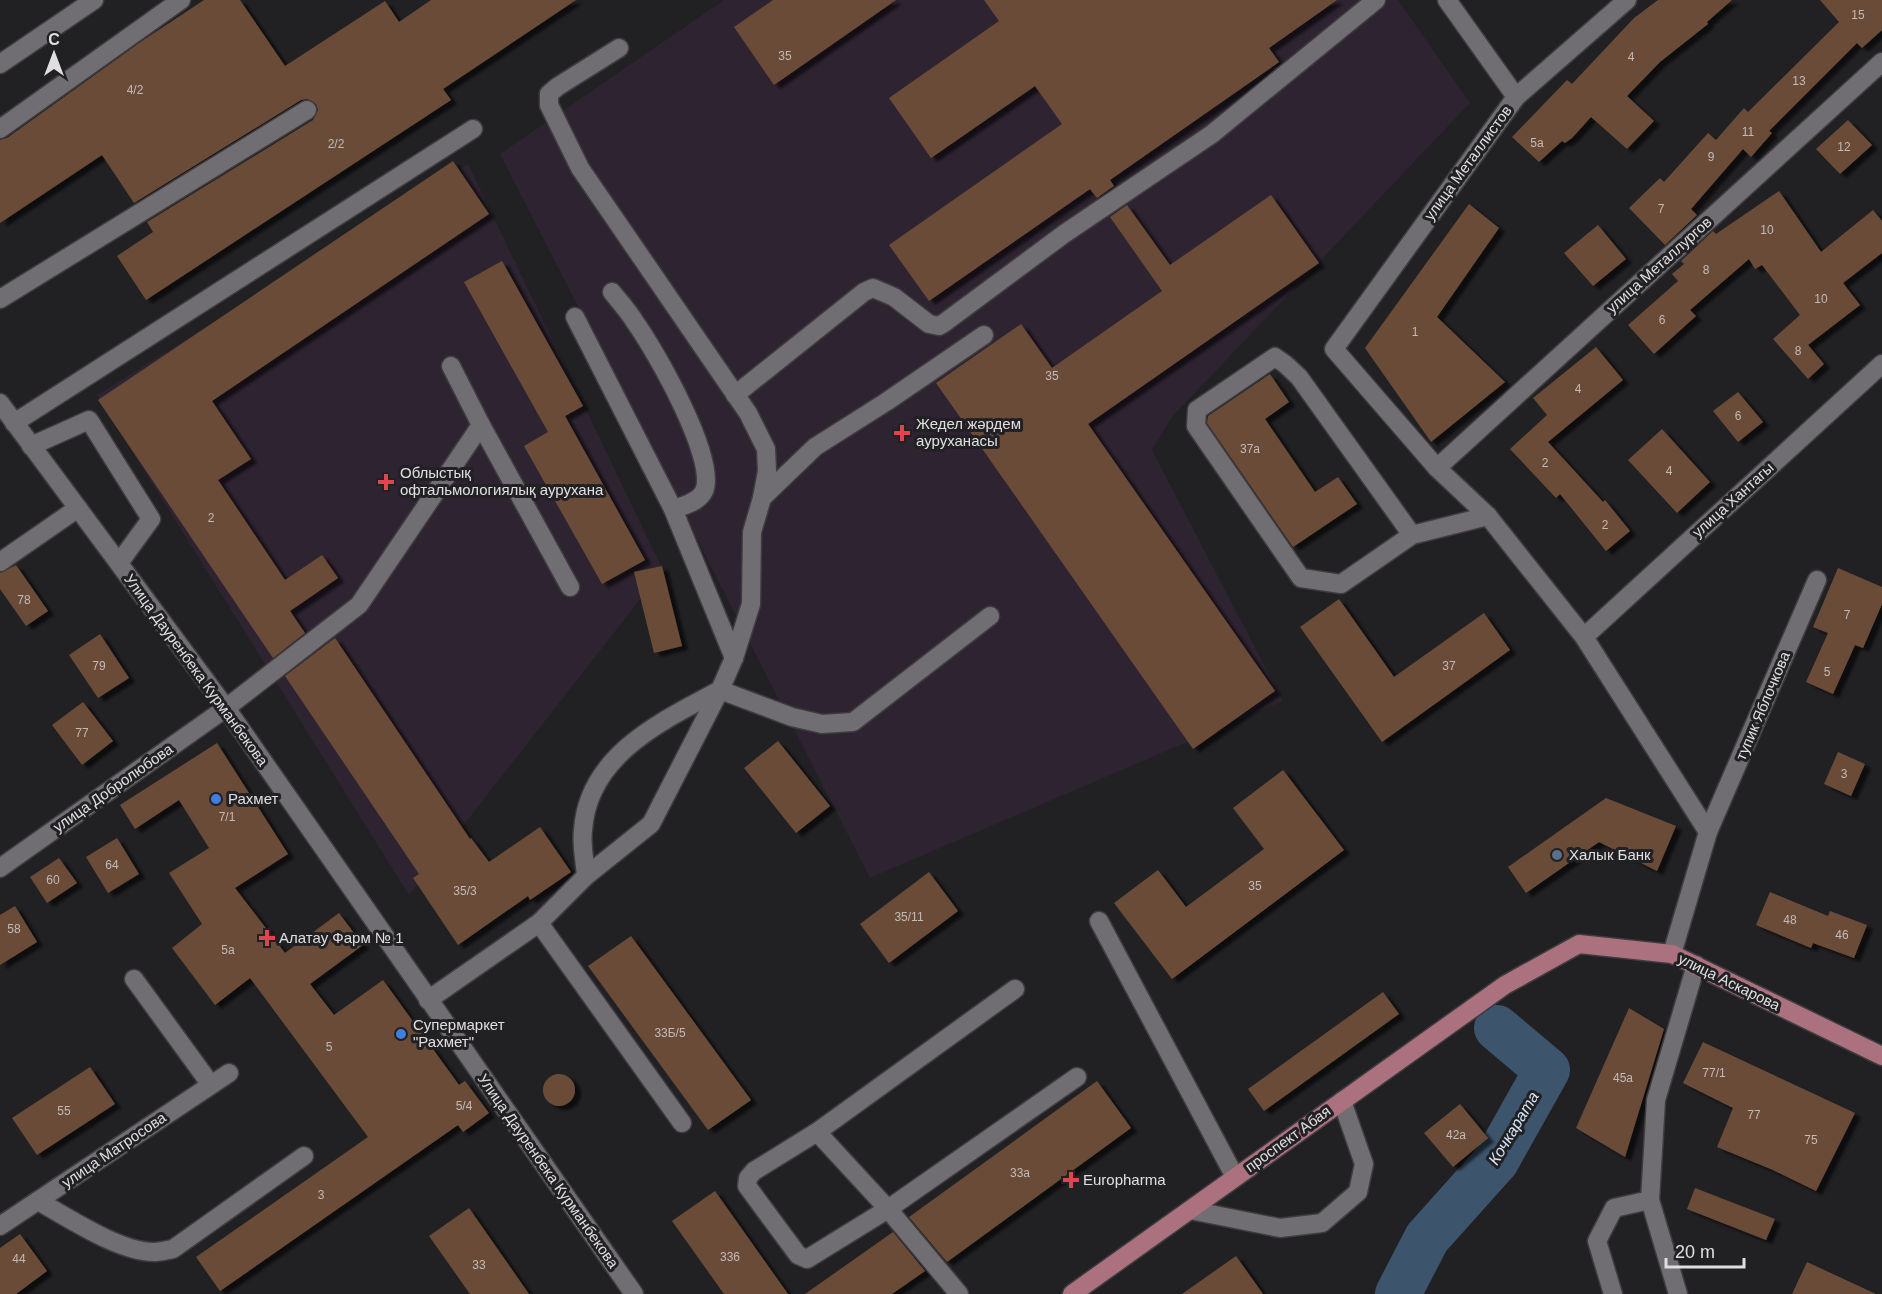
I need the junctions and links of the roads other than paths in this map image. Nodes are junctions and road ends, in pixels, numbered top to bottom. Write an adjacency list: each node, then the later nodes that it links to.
1 (94, 0): 8 (street)
2 (181, 0): 11 (street)
3 (1376, 0): 19 (street)
4 (1447, 0): 9 (street)
5 (1627, 0): 9 (street, улица Металлистов)
6 (619, 48): 19 (street)
7 (1882, 62): 24 (street, улица Металлургов)
8 (0, 64)
9 (1516, 97): 24 (street, улица Металлистов)
10 (307, 110): 14 (street)
11 (0, 129)
12 (473, 129): 21 (street)
13 (612, 292): 27 (street)
14 (0, 299)
15 (575, 317): 27 (street)
16 (984, 335): 25 (street)
17 (1882, 364): 35 (street, улица Хантагы)
18 (451, 366): 22 (street)
19 (735, 395): 25 (street)
20 (0, 404): 21 (street, Улица Дауренбека Курманбекова)
21 (14, 423): 23 (street, Улица Дауренбека Курманбекова)
22 (481, 425): 33 (street); 38 (street, улица Добролюбова)
23 (31, 446): 26 (street, Улица Дауренбека Курманбекова); 31 (street)
24 (1437, 468): 28 (street)
25 (762, 498): 36 (street)
26 (78, 508): 30 (street); 31 (street, Улица Дауренбека Курманбекова)
27 (673, 509): 36 (street)
28 (1488, 516): 29 (street); 35 (street)
29 (1412, 535): 29 (street)
30 (0, 562)
31 (118, 562): 38 (street, Улица Дауренбека Курманбекова)
32 (1817, 580): 39 (street, тупик Яблочкова)
33 (570, 587)
34 (990, 616): 37 (street)
35 (1584, 637): 39 (street)
36 (734, 658): 37 (street)
37 (720, 690): 41 (street); 41 (street)
38 (226, 708): 40 (street, улица Добролюбова); 49 (street, Улица Дауренбека Курманбекова)
39 (1708, 832): 44 (street, тупик Яблочкова)
40 (0, 868)
41 (586, 876): 43 (street)
42 (1099, 921): 58 (street)
43 (539, 923): 49 (street); 55 (street)
44 (1672, 954): 45 (main road, улица Аскарова); 47 (main road, улица Аскарова)
45 (1696, 965): 50 (main road, улица Аскарова); 60 (street)
46 (134, 979): 53 (street)
47 (1505, 985): 54 (main road, проспект Абая)
48 (1015, 988): 56 (street)
49 (428, 1000): 64 (street, Улица Дауренбека Курманбекова)
50 (1882, 1056)
51 (229, 1073): 53 (street, улица Матросова)
52 (1077, 1077): 61 (street)
53 (211, 1086): 59 (street, улица Матросова)
54 (1342, 1101): 58 (main road, проспект Абая); 62 (street)
55 (682, 1123)
56 (817, 1132): 61 (street); 61 (street)
57 (304, 1156): 59 (street)
58 (1235, 1177): 62 (main road, проспект Абая)
59 (38, 1200): 63 (street, улица Матросова)
60 (1650, 1200): 67 (street); 68 (street)
61 (888, 1209): 65 (street)
62 (1190, 1210): 66 (main road, проспект Абая)
63 (0, 1226)
64 (634, 1294)
65 (959, 1294)
66 (1072, 1294)
67 (1613, 1294)
68 (1678, 1294)

